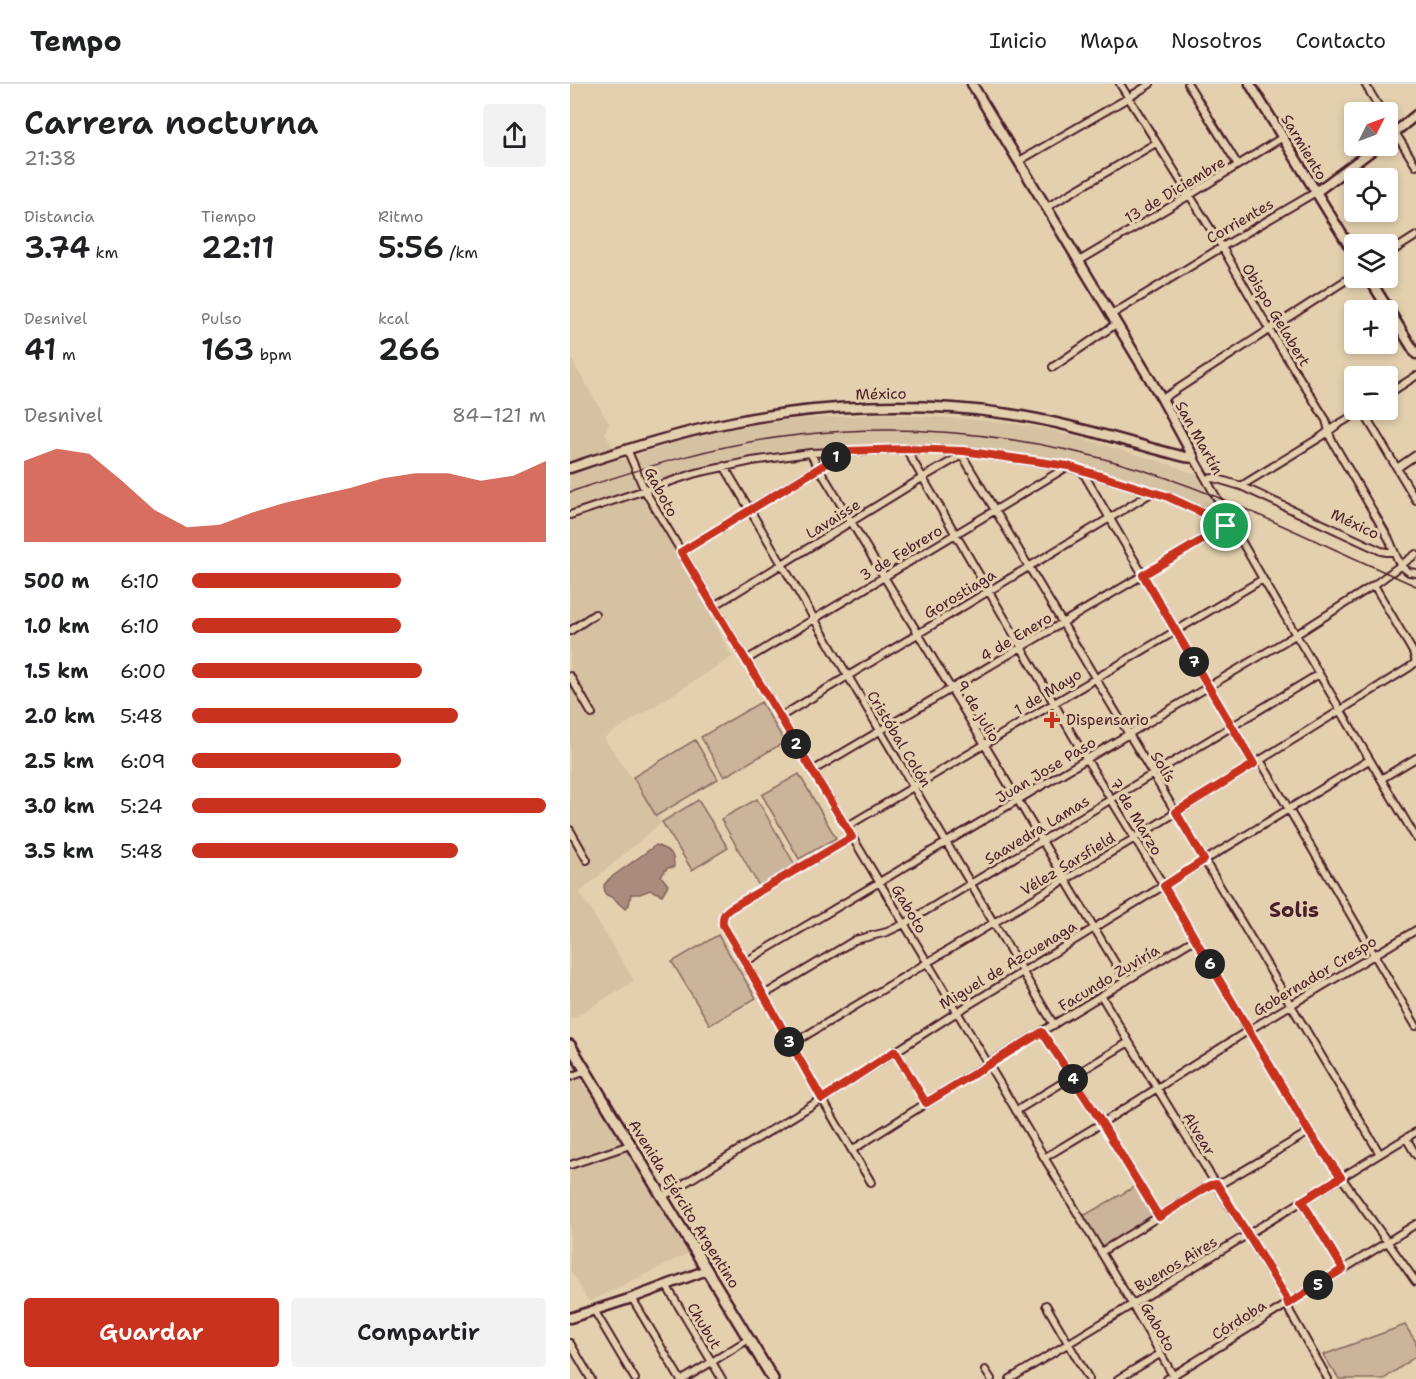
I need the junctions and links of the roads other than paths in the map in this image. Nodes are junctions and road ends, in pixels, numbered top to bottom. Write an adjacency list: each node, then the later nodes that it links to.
1 (972, 84): 15 (street, San Martín)
2 (1120, 84): 7 (street, Obispo Gelabert)
3 (1150, 84): 7 (street)
4 (1188, 84): 16 (street)
5 (1250, 84): 11 (street, Sarmiento)
6 (1365, 84): 8 (street)
7 (1128, 98): 12 (street, Obispo Gelabert); 15 (street)
8 (1376, 102)
9 (1416, 115): 10 (street)
10 (1398, 130)
11 (1283, 137): 16 (street, 13 de Diciembre); 18 (street, Sarmiento)
12 (1156, 143): 19 (street, Obispo Gelabert); 20 (street)
13 (1398, 144): 17 (street)
14 (1365, 156): 18 (street, Corrientes)
15 (1019, 161): 20 (street, San Martín)
16 (1238, 165): 19 (street, 13 de Diciembre)
17 (1416, 166)
18 (1316, 192): 22 (street, Sarmiento); 23 (street, Corrientes)
19 (1190, 195): 23 (street, Obispo Gelabert); 25 (street, 13 de Diciembre)
20 (1047, 207): 25 (street, San Martín)
21 (1416, 236): 24 (street)
22 (1344, 238)
23 (1222, 247): 28 (street, Corrientes); 30 (street, Obispo Gelabert)
24 (1398, 248)
25 (1079, 261): 28 (street, San Martín)
26 (1344, 281): 30 (street)
27 (1375, 288): 31 (street)
28 (1112, 315): 29 (street, San Martín)
29 (1116, 324): 32 (street); 35 (street, San Martín)
30 (1269, 329): 35 (street); 38 (street, Obispo Gelabert)
31 (1416, 354)
32 (1053, 367)
33 (1416, 376): 34 (street)
34 (1398, 388)
35 (1162, 399): 45 (street, San Martín)
36 (1345, 420): 38 (street)
37 (1368, 420): 50 (street)
38 (1329, 431): 54 (street); 66 (street, Obispo Gelabert)
39 (627, 449): 45 (street, México); 48 (street, México); 55 (street, Gaboto)
40 (906, 449): 41 (street); 43 (street); 52 (street, 7 de Marzo)
41 (847, 451): 42 (street); 49 (street)
42 (810, 453): 46 (street); 49 (street, 9 de julio)
43 (963, 453): 47 (street); 52 (street, Lavaisse); 59 (street, Solís)
44 (1416, 455): 50 (street)
45 (1194, 458): 53 (street, San Martín)
46 (724, 466): 55 (street); 58 (street, Cristóbal Colón)
47 (1068, 466): 51 (street); 59 (street, 3 de Febrero)
48 (570, 468)
49 (819, 468): 58 (street); 62 (street, 9 de julio)
50 (1397, 468): 57 (street)
51 (1081, 470): 56 (street); 61 (street)
52 (922, 478): 62 (street, Lavaisse); 64 (street, 7 de Marzo)
53 (1206, 478): 54 (street, México); 63 (street, San Martín)
54 (1240, 486): 66 (street, México)
55 (645, 491): 60 (street); 65 (street, Gaboto)
56 (1153, 492): 61 (street, Gorostiaga); 63 (street)
57 (1416, 500)
58 (750, 511): 65 (street); 68 (street, Cristóbal Colón)
59 (996, 511): 64 (street, 3 de Febrero); 70 (street, Solís)
60 (570, 515)
61 (1109, 518): 70 (street, Gorostiaga); 72 (street)
62 (851, 522): 68 (street, Lavaisse); 73 (street, 9 de julio)
63 (1228, 524): 72 (street, 4 de Enero); 74 (street, San Martín)
64 (955, 534): 73 (street, 3 de Febrero); 76 (street, 7 de Marzo)
65 (681, 552): 77 (street, Gaboto)
66 (1394, 552): 69 (street, Obispo Gelabert)
67 (1416, 554): 69 (street, Juan Jose Paso)
68 (782, 564): 77 (street, Lavaisse); 79 (street, Cristóbal Colón)
69 (1400, 565): 71 (street); 75 (street, Juan Jose Paso)
70 (1029, 567): 76 (street, Gorostiaga); 80 (street, Solís)
71 (1416, 573)
72 (1143, 575): 80 (street, 4 de Enero); 82 (street)
73 (884, 577): 79 (street, 3 de Febrero); 83 (street, 9 de julio)
74 (1263, 579): 82 (street, 1 de Mayo); 84 (street, San Martín)
75 (1374, 585): 84 (street, Juan Jose Paso); 87 (street)
76 (988, 591): 83 (street, Gorostiaga); 85 (street, 7 de Marzo)
77 (714, 606): 86 (street, Gaboto)
78 (595, 614): 81 (street)
79 (814, 619): 86 (street, 3 de Febrero); 90 (street, Cristóbal Colón)
80 (1062, 623): 85 (street, 4 de Enero); 91 (street, Solís)
81 (570, 631)
82 (1176, 631): 91 (street, 1 de Mayo); 92 (street)
83 (918, 633): 90 (street, Gorostiaga); 93 (street, 9 de julio)
84 (1297, 634): 88 (street, San Martín); 92 (street, Juan Jose Paso)
85 (1021, 647): 93 (street, 4 de Enero); 94 (street, 7 de Marzo)
86 (746, 660): 97 (street, Gaboto)
87 (1416, 662): 95 (street, Vélez Sarsfield)
88 (1319, 674): 95 (street, San Martín); 98 (street, Saavedra Lamas)
89 (570, 676): 96 (street)
90 (848, 676): 97 (street, Gorostiaga); 99 (street, Cristóbal Colón)
91 (1096, 678): 94 (street, 1 de Mayo); 100 (street, Solís)
92 (1209, 687): 98 (street); 100 (street, Juan Jose Paso)
93 (951, 689): 99 (street, 4 de Enero); 101 (street, 9 de julio)
94 (1054, 703): 101 (street, 1 de Mayo); 103 (street, 7 de Marzo)
95 (1341, 710): 104 (street, San Martín); 105 (street, Vélez Sarsfield)
96 (592, 714)
97 (780, 717): 106 (street, Gaboto)
98 (1232, 727): 105 (street); 107 (street, Saavedra Lamas)
99 (880, 730): 106 (street, 4 de Enero); 109 (street, Cristóbal Colón)
100 (1129, 735): 103 (street, Juan Jose Paso); 107 (street, Solís)
101 (985, 744): 109 (street, 1 de Mayo); 111 (street, 9 de julio)
102 (1416, 758): 108 (street)
103 (1087, 760): 110 (street, 7 de Marzo); 111 (street, Juan Jose Paso)
104 (1369, 760): 108 (street, San Martín); 112 (street, Miguel de Azcuenaga)
105 (1257, 762): 112 (street); 113 (street, Vélez Sarsfield)
106 (812, 771): 114 (street, Gaboto)
107 (1153, 774): 110 (street, Saavedra Lamas); 113 (street, Solís)
108 (1381, 779): 118 (street, San Martín)
109 (914, 787): 114 (street, 1 de Mayo); 120 (street, Cristóbal Colón)
110 (1111, 799): 117 (street, 7 de Marzo); 119 (street, Saavedra Lamas)
111 (1018, 800): 119 (street, 9 de julio); 120 (street, Juan Jose Paso)
112 (1288, 809): 122 (street, Miguel de Azcuenaga); 132 (street)
113 (1176, 812): 117 (street, Vélez Sarsfield); 122 (street, Solís)
114 (846, 827): 116 (street, Gaboto)
115 (570, 830): 121 (street)
116 (852, 837): 124 (street, Gaboto); 133 (street)
117 (1135, 838): 123 (street, Vélez Sarsfield); 126 (street, 7 de Marzo)
118 (1416, 838)
119 (1042, 841): 123 (street, 9 de julio); 125 (street, Saavedra Lamas)
120 (947, 843): 124 (street, Juan Jose Paso); 125 (street, Cristóbal Colón)
121 (587, 860)
122 (1204, 860): 126 (street, Miguel de Azcuenaga); 139 (street, Solís)
123 (1065, 879): 127 (street, Vélez Sarsfield); 129 (street, 9 de julio)
124 (880, 883): 128 (street, Gaboto); 133 (street, Juan Jose Paso)
125 (971, 884): 127 (street, Cristóbal Colón); 128 (street, Saavedra Lamas)
126 (1164, 886): 129 (street, Miguel de Azcuenaga); 131 (street, 7 de Marzo)
127 (994, 922): 134 (street, Vélez Sarsfield); 135 (street, Cristóbal Colón)
128 (904, 924): 134 (street, Gaboto); 137 (street, Saavedra Lamas)
129 (1094, 928): 135 (street, Miguel de Azcuenaga); 136 (street, 9 de julio)
130 (1416, 930): 132 (street, Gobernador Crespo)
131 (1195, 939): 136 (street, Facundo Zuviría); 143 (street, 7 de Marzo)
132 (1374, 955): 139 (street, Gobernador Crespo); 142 (street)
133 (745, 962): 137 (street)
134 (927, 963): 140 (street, Gaboto); 146 (street, Vélez Sarsfield)
135 (1023, 972): 140 (street, Miguel de Azcuenaga); 141 (street, Cristóbal Colón)
136 (1126, 981): 138 (street, Facundo Zuviría)
137 (763, 995): 146 (street)
138 (1102, 997): 141 (street, Facundo Zuviría); 145 (street, Alvear)
139 (1291, 1005): 143 (street, Gobernador Crespo); 163 (street, Solís)
140 (957, 1012): 148 (street, Miguel de Azcuenaga); 149 (street, Gaboto)
141 (1054, 1025): 144 (street, Facundo Zuviría)
142 (1416, 1026)
143 (1249, 1030): 153 (street, Gobernador Crespo); 158 (street, 7 de Marzo)
144 (1042, 1032): 149 (street, Facundo Zuviría); 152 (street)
145 (1129, 1042): 152 (street); 153 (street, Alvear)
146 (790, 1044): 154 (street)
147 (570, 1045): 150 (main road, Avenida Ejército Argentino)
148 (895, 1051): 154 (street, Miguel de Azcuenaga); 155 (street)
149 (988, 1064): 155 (street, Facundo Zuviría); 156 (street, Gaboto)
150 (586, 1071): 151 (street); 161 (main road, Avenida Ejército Argentino)
151 (570, 1077)
152 (1071, 1077): 156 (street); 157 (street)
153 (1156, 1088): 157 (street, Gobernador Crespo); 169 (street, Alvear)
154 (822, 1099): 162 (street); 170 (street, Miguel de Azcuenaga)
155 (926, 1103): 162 (street, Facundo Zuviría)
156 (1016, 1111): 165 (street, Gaboto)
157 (1102, 1123): 165 (street, Gobernador Crespo); 172 (street)
158 (1309, 1132): 167 (street, 7 de Marzo); 169 (street)
159 (1416, 1132): 160 (street, Buenos Aires)
160 (1406, 1138): 163 (street, Buenos Aires); 164 (street)
161 (630, 1144): 166 (street); 170 (main road, Avenida Ejército Argentino)
162 (852, 1150): 168 (street)
163 (1380, 1154): 167 (street, Buenos Aires)
164 (1416, 1155)
165 (1044, 1158): 176 (street, Gaboto)
166 (570, 1165)
167 (1341, 1177): 171 (street, Buenos Aires); 175 (street, 7 de Marzo)
168 (871, 1182)
169 (1217, 1184): 172 (street); 174 (street, Alvear)
170 (662, 1197): 178 (main road, Avenida Ejército Argentino)
171 (1302, 1201): 174 (street, Buenos Aires); 177 (street)
172 (1159, 1217): 176 (street)
173 (1416, 1224): 175 (street, Córdoba)
174 (1247, 1235): 182 (street, Buenos Aires); 183 (street, Alvear)
175 (1388, 1242): 177 (street, Córdoba); 179 (street, 7 de Marzo)
176 (1101, 1252): 182 (street, Gaboto)
177 (1343, 1269): 183 (street, Córdoba)
178 (707, 1270): 180 (street); 187 (main road, Avenida Ejército Argentino)
179 (1416, 1282)
180 (666, 1285): 181 (street); 191 (street, Chubut)
181 (632, 1298): 185 (street); 196 (street)
182 (1132, 1304): 189 (street, Buenos Aires); 190 (street, Gaboto)
183 (1288, 1304): 193 (street, Córdoba); 203 (street, Alvear)
184 (1046, 1305): 189 (street)
185 (594, 1310): 186 (street); 195 (street)
186 (570, 1318)
187 (749, 1339): 191 (street); 198 (main road, Avenida Ejército Argentino)
188 (570, 1343): 194 (street)
189 (1067, 1343): 200 (street, Buenos Aires); 201 (street)
190 (1160, 1354): 193 (street, Gaboto); 202 (street)
191 (712, 1362): 196 (street); 197 (street, Chubut)
192 (985, 1370): 199 (street)
193 (1172, 1378)
194 (591, 1379)
195 (635, 1379)
196 (682, 1379)
197 (722, 1379)
198 (773, 1379)
199 (991, 1379)
200 (1010, 1379)
201 (1089, 1379)
202 (1118, 1379)
203 (1328, 1379)

